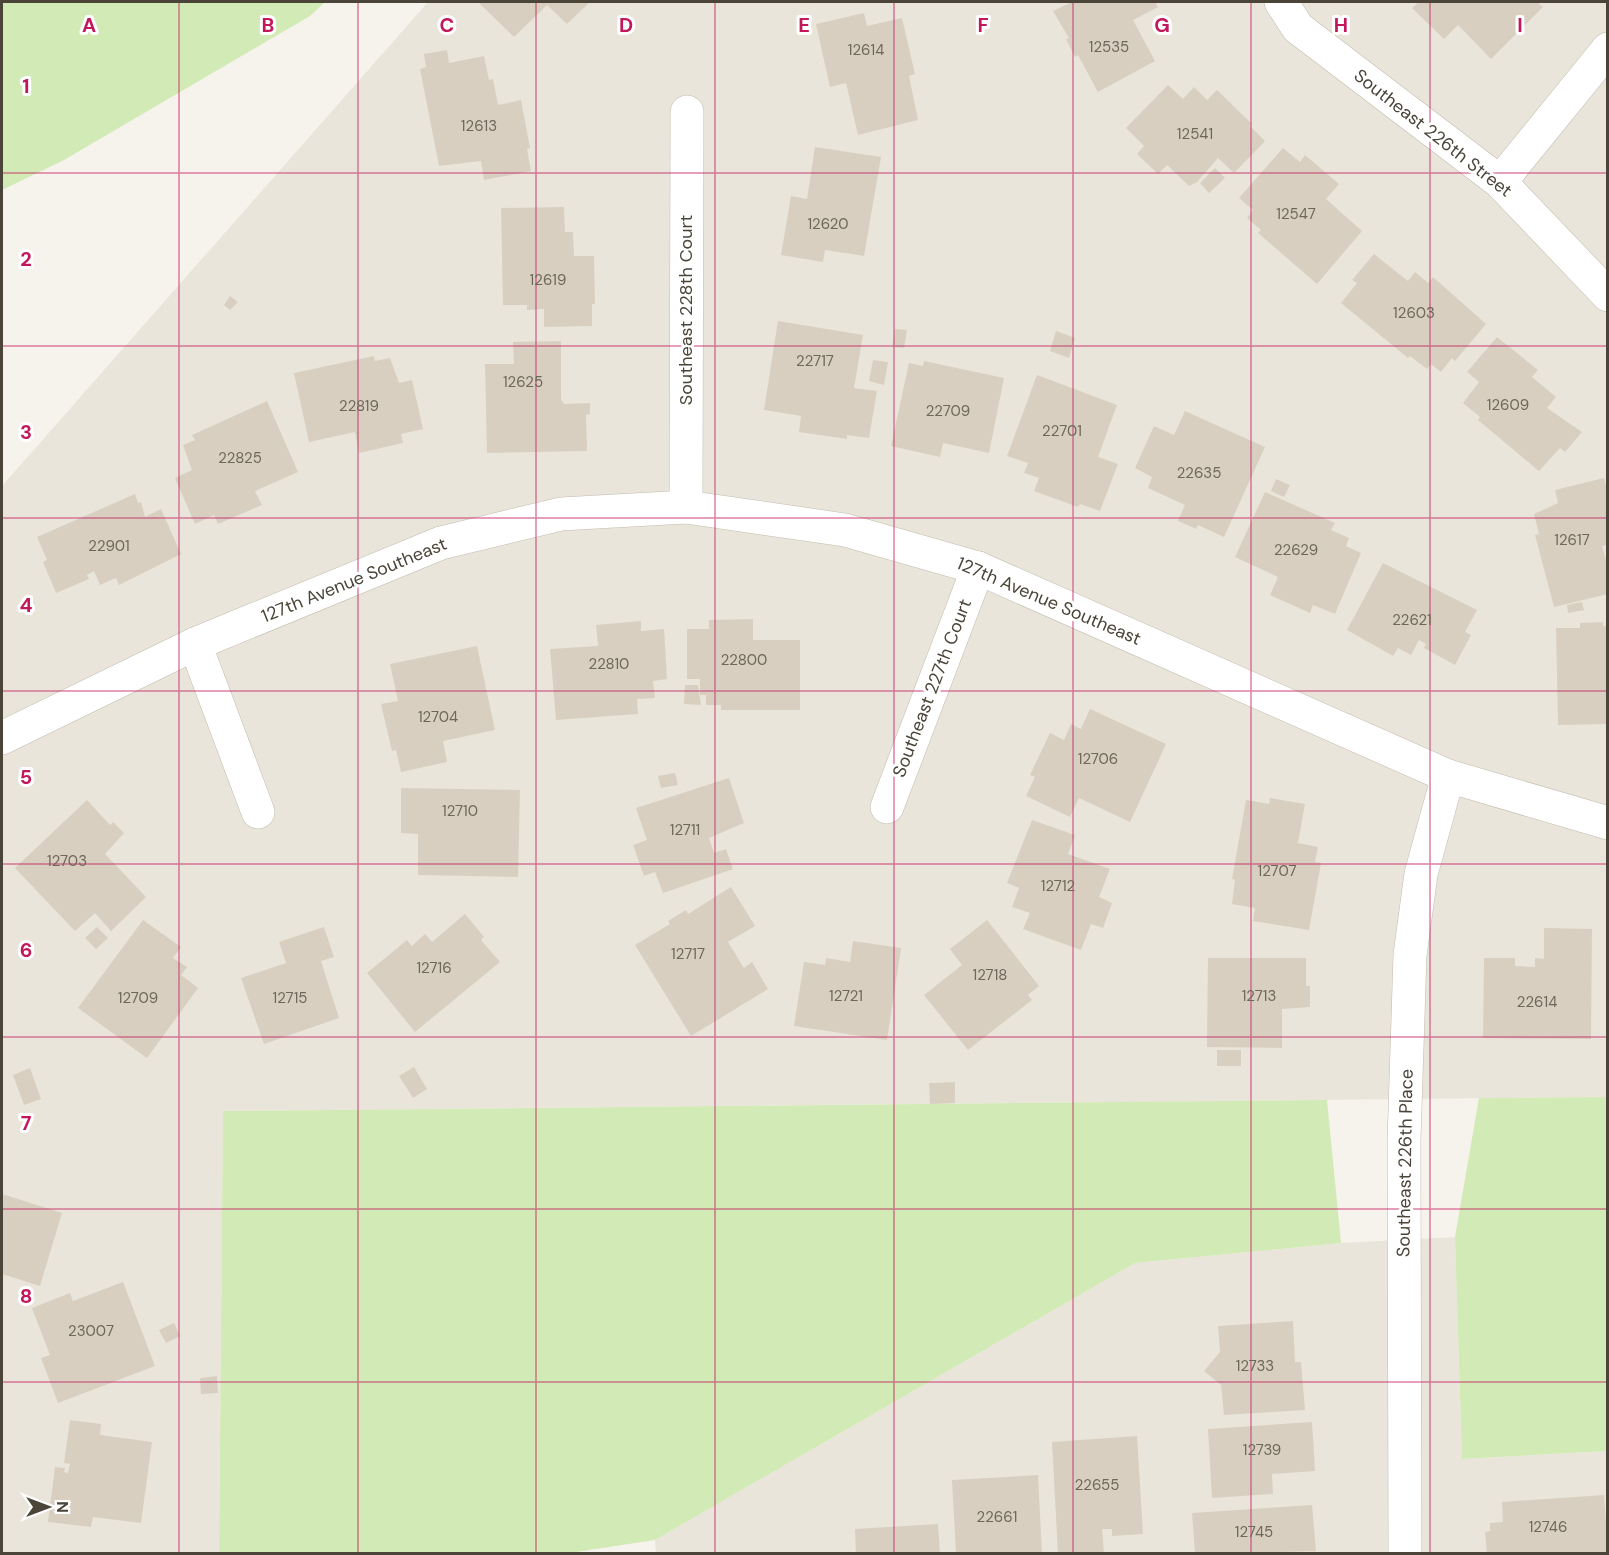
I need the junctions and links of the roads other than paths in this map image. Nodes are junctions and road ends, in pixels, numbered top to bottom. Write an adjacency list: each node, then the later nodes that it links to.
1 (1281, 2): 4 (street, Southeast 226th Street)
2 (1608, 49): 4 (street)
3 (687, 112): 6 (street, Southeast 228th Court)
4 (1500, 182): 5 (street, Southeast 226th Street)
5 (1608, 295)
6 (686, 507): 7 (street, 127th Avenue Southeast); 8 (street, 127th Avenue Southeast)
7 (978, 568): 10 (street, 127th Avenue Southeast); 11 (street, Southeast 227th Court)
8 (195, 644): 9 (street, 127th Avenue Southeast); 12 (street)
9 (2, 738)
10 (1448, 776): 13 (street, 127th Avenue Southeast); 14 (street, Southeast 226th Place)
11 (887, 807)
12 (258, 813)
13 (1608, 823)
14 (1405, 1554)

